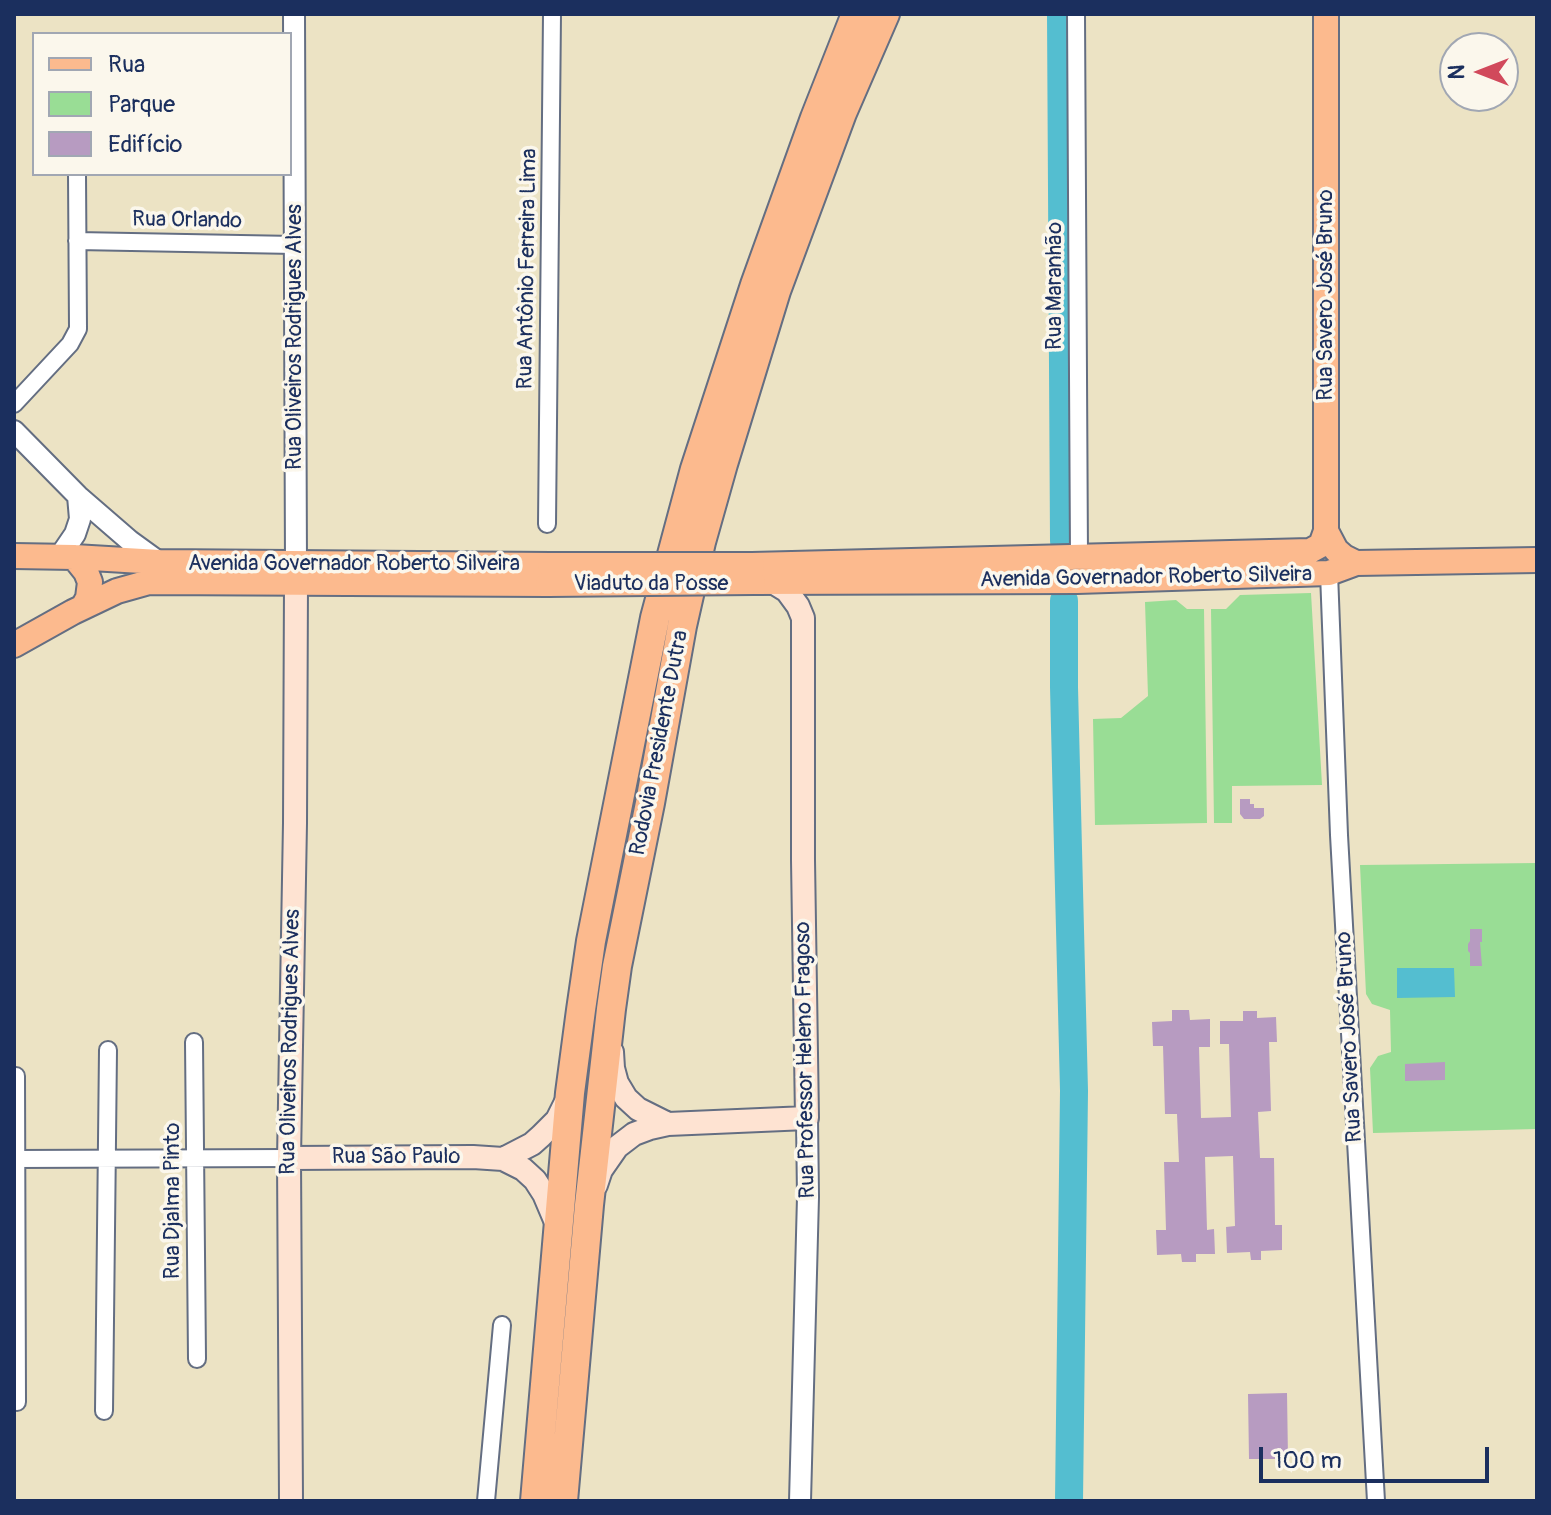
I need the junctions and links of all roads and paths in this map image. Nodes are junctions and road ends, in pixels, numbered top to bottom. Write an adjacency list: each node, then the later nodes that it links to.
1 (294, 14): 7 (street, Rua Oliveiros Rodrigues Alves)
2 (552, 14): 14 (street, Rua Antônio Ferreira Lima)
3 (885, 14): 30 (highway, Rodovia Presidente Dutra)
4 (1076, 14): 18 (street, Rua Maranhão)
5 (1326, 14): 15 (main road, Rua Savero José Bruno)
6 (851, 20): 34 (highway, Rodovia Presidente Dutra)
7 (292, 130): 10 (street, Rua Oliveiros Rodrigues Alves)
8 (77, 176): 9 (street)
9 (77, 241): 10 (street, Rua Orlando); 11 (street)
10 (295, 245): 23 (street, Rua Oliveiros Rodrigues Alves)
11 (14, 404)
12 (14, 431): 13 (street)
13 (78, 496): 17 (street); 21 (street)
14 (547, 524)
15 (1326, 531): 18 (main road, Avenida Governador Roberto Silveira); 20 (main road)
16 (14, 556): 17 (main road)
17 (67, 556): 21 (main road); 27 (main road)
18 (1079, 557): 25 (main road, Avenida Governador Roberto Silveira)
19 (1537, 560): 20 (main road, Avenida Governador Roberto Silveira)
20 (1356, 563): 22 (main road, Avenida Governador Roberto Silveira)
21 (159, 572): 23 (main road, Avenida Governador Roberto Silveira); 27 (main road)
22 (1329, 573): 26 (main road, Avenida Governador Roberto Silveira); 53 (street, Rua Savero José Bruno)
23 (296, 574): 24 (main road, Avenida Governador Roberto Silveira); 38 (main road, Rua Oliveiros Rodrigues Alves)
24 (549, 575): 25 (main road, Viaduto da Posse, bridge)
25 (760, 577): 26 (main road, Avenida Governador Roberto Silveira); 28 (main road)
26 (822, 583): 28 (main road, Rua Professor Heleno Fragoso)
27 (83, 607): 29 (main road)
28 (803, 618): 35 (main road, Rua Professor Heleno Fragoso)
29 (14, 645)
30 (611, 1009): 36 (main road); 42 (highway, Rodovia Presidente Dutra)
31 (194, 1042): 37 (street, Rua Djalma Pinto)
32 (108, 1050): 40 (street)
33 (16, 1076): 39 (street)
34 (570, 1093): 41 (main road); 43 (highway, Rodovia Presidente Dutra)
35 (807, 1118): 36 (main road); 52 (street, Rua Professor Heleno Fragoso)
36 (668, 1124): 42 (main road)
37 (195, 1158): 38 (street); 40 (street); 45 (street, Rua Djalma Pinto)
38 (289, 1158): 41 (main road, Rua São Paulo); 49 (main road, Rua Oliveiros Rodrigues Alves)
39 (15, 1159): 40 (street); 46 (street)
40 (106, 1159): 47 (street)
41 (503, 1159): 43 (main road)
42 (589, 1205): 51 (highway, Rodovia Presidente Dutra)
43 (558, 1228): 48 (highway, Rodovia Presidente Dutra)
44 (502, 1325): 50 (street)
45 (197, 1359)
46 (17, 1402)
47 (104, 1411)
48 (533, 1500)
49 (291, 1501)
50 (486, 1501)
51 (563, 1501)
52 (800, 1501)
53 (1376, 1501)

